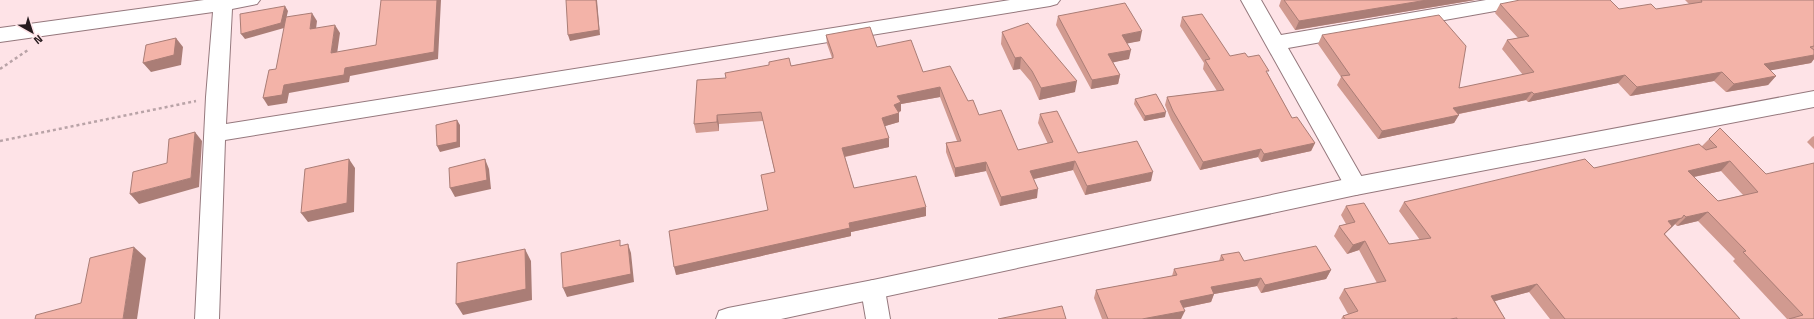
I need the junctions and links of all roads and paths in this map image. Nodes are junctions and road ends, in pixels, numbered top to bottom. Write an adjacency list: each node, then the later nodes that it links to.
1 (250, 0): 5 (street)
2 (1050, 0): 10 (street)
3 (1250, 0): 7 (street)
4 (1523, 0): 7 (street)
5 (223, 2): 6 (street); 8 (street)
6 (0, 35)
7 (1276, 43): 12 (street)
8 (216, 97): 10 (street); 11 (path)
9 (1814, 99): 12 (street)
10 (215, 134): 14 (street)
11 (0, 141)
12 (1356, 186): 13 (street)
13 (874, 290): 15 (street); 16 (street)
14 (207, 319)
15 (728, 319)
16 (878, 319)

